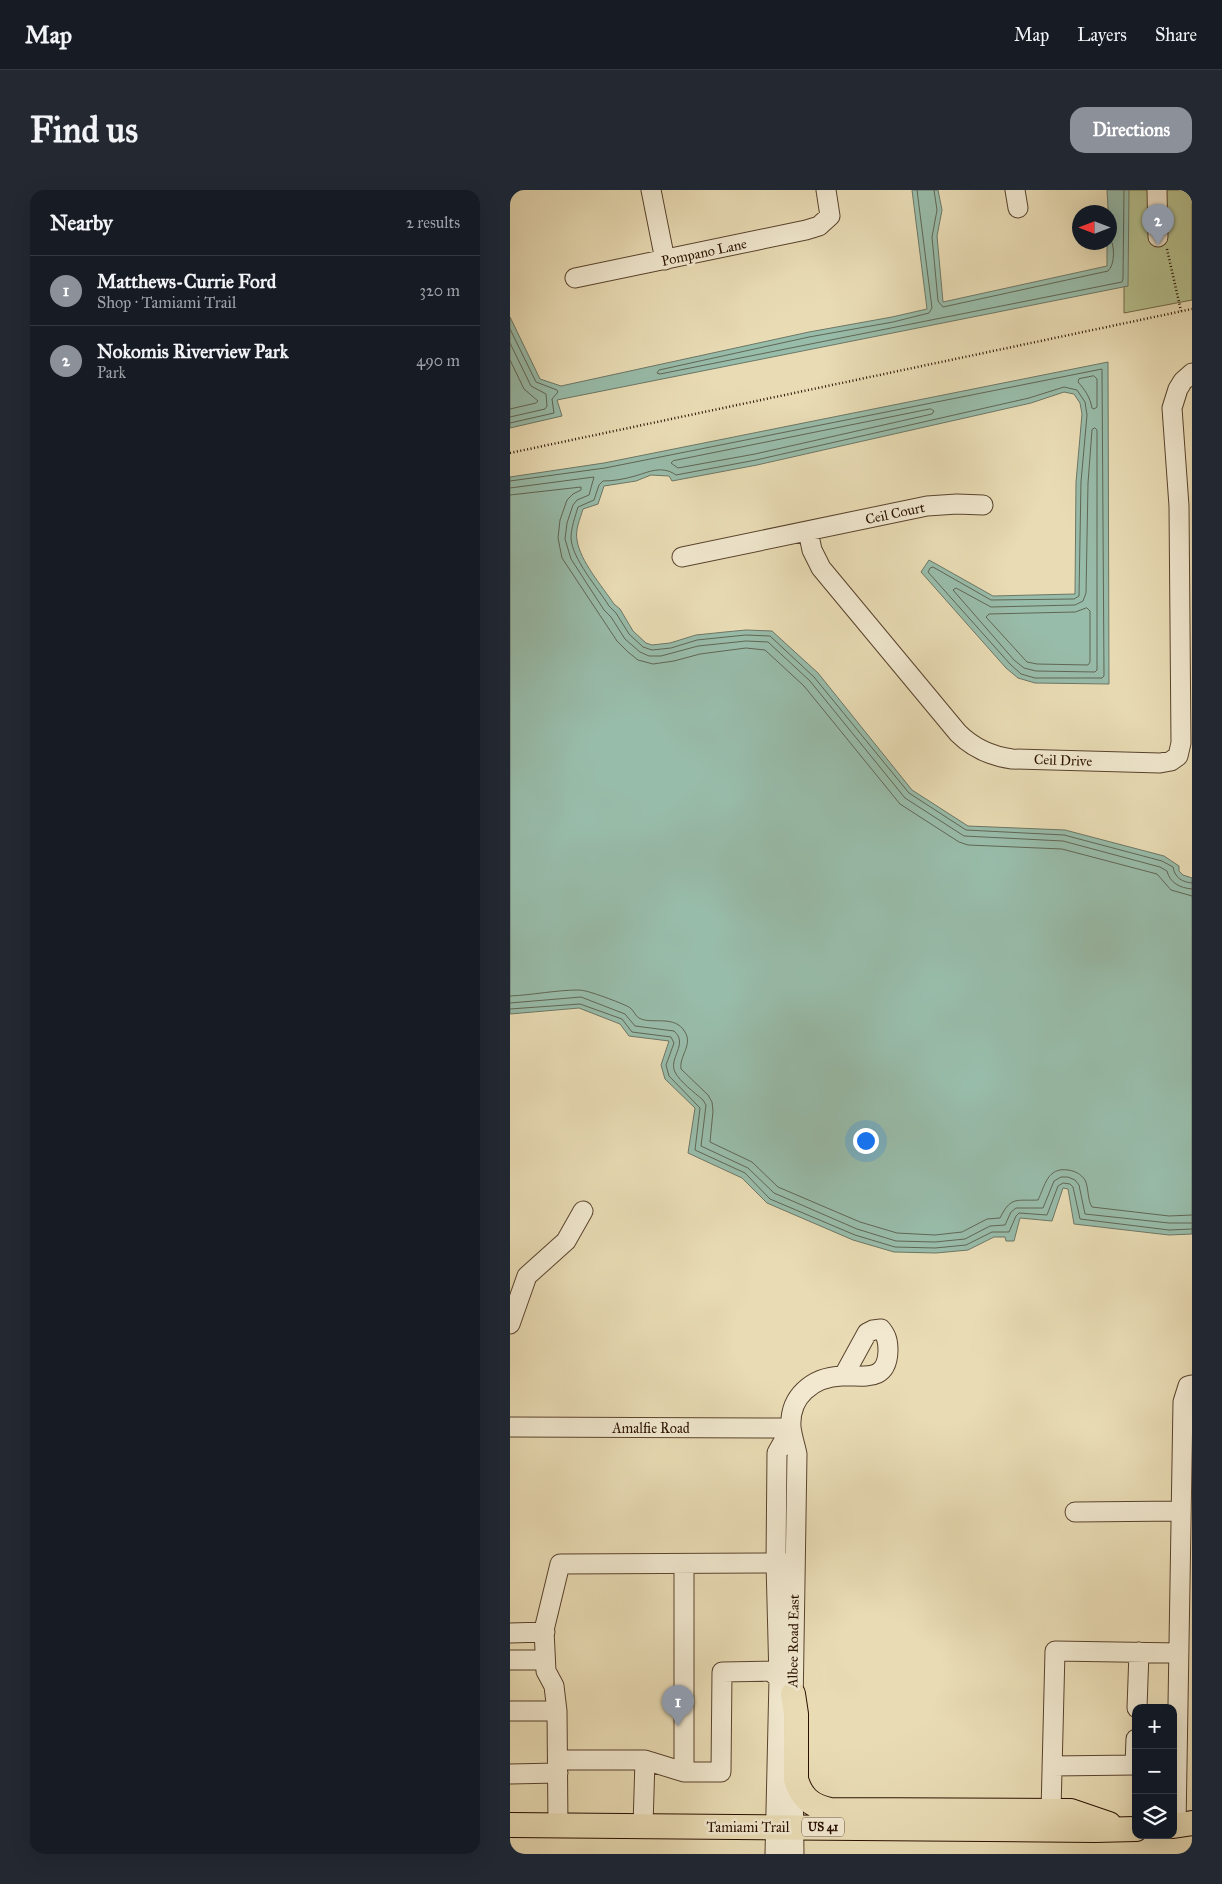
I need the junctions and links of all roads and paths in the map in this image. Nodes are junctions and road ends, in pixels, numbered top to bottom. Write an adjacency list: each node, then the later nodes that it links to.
1 (651, 190): 7 (street)
2 (826, 190): 7 (street, Pompano Lane)
3 (1014, 190): 5 (street)
4 (1157, 190): 6 (street)
5 (1018, 208)
6 (1158, 237): 10 (path)
7 (665, 260): 8 (street, Pompano Lane)
8 (575, 278)
9 (1192, 309): 10 (path)
10 (1181, 311): 12 (path)
11 (1188, 377): 14 (street, Ceil Drive)
12 (510, 453)
13 (983, 505): 14 (street, Ceil Court)
14 (808, 531): 15 (street)
15 (682, 557)
16 (584, 1211): 17 (street)
17 (510, 1324)
18 (844, 1376): 21 (street, Albee Road East)
19 (1190, 1385): 22 (street)
20 (510, 1427): 21 (street, Amalfie Road)
21 (791, 1428): 24 (street, Albee Road East)
22 (1181, 1511): 23 (street); 28 (street)
23 (1075, 1512)
24 (785, 1563): 25 (street); 32 (street, Albee Road East)
25 (684, 1564): 27 (street); 41 (street)
26 (510, 1632): 27 (street)
27 (545, 1632): 31 (street)
28 (1183, 1649): 29 (street); 37 (street)
29 (1139, 1652): 33 (street); 40 (street)
30 (510, 1660): 31 (street)
31 (546, 1660): 35 (street)
32 (786, 1686): 41 (street); 43 (main road); 48 (street, Albee Road East)
33 (1137, 1704)
34 (510, 1711): 35 (street)
35 (558, 1711): 39 (street)
36 (1136, 1749): 40 (street)
37 (1184, 1752): 45 (street)
38 (645, 1760): 39 (street); 41 (street); 47 (street)
39 (558, 1766): 42 (street); 46 (street)
40 (1052, 1766): 43 (street)
41 (684, 1772)
42 (510, 1774)
43 (1051, 1811): 49 (main road)
44 (510, 1825): 46 (main road, Tamiami Trail / US 41)
45 (1180, 1825)
46 (558, 1826): 47 (main road, Tamiami Trail / US 41)
47 (644, 1826): 48 (main road, Tamiami Trail / US 41)
48 (785, 1827): 49 (main road, Tamiami Trail / US 41); 50 (street); 51 (street, Albee Road East)
49 (1130, 1829)
50 (775, 1854)
51 (794, 1854)

